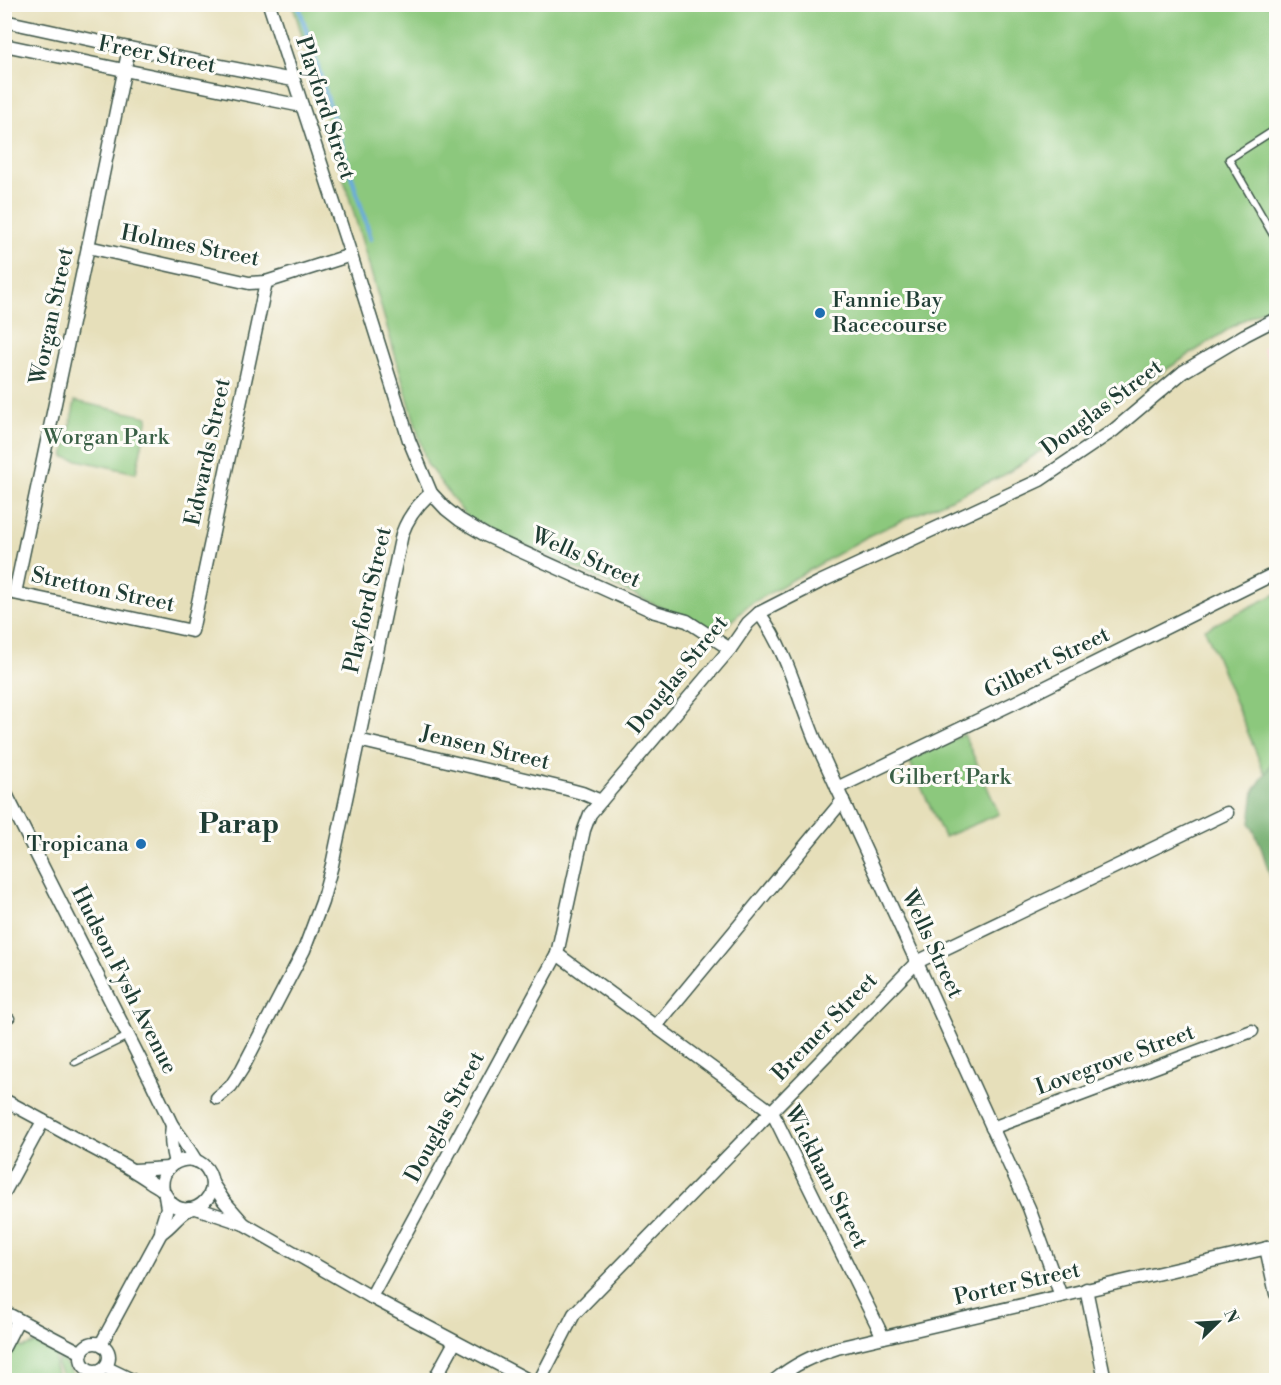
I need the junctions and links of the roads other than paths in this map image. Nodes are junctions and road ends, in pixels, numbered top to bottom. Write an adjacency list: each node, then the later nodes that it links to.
1 (269, 4): 6 (street, Playford Street)
2 (4, 21): 4 (street, Freer Street)
3 (4, 45): 5 (street, Freer Street)
4 (129, 48): 5 (street, Worgan Street); 6 (street, Freer Street)
5 (124, 70): 7 (street, Freer Street); 10 (street, Worgan Street)
6 (293, 80): 7 (street, Playford Street)
7 (302, 106): 11 (street, Playford Street)
8 (1276, 129): 9 (lane)
9 (1276, 240)
10 (88, 248): 12 (street, Holmes Street); 16 (street, Worgan Street)
11 (351, 255): 12 (street, Holmes Street); 14 (street, Playford Street)
12 (266, 282): 18 (street, Edwards Street)
13 (1276, 319): 17 (street, Douglas Street)
14 (431, 493): 19 (street, Wells Street); 20 (street, Playford Street)
15 (1274, 574): 22 (street, Gilbert Street)
16 (10, 592): 18 (street, Stretton Street)
17 (759, 613): 19 (street, Douglas Street); 22 (street, Wells Street)
18 (192, 631)
19 (730, 649): 23 (street, Douglas Street)
20 (358, 740): 23 (street, Jensen Street); 33 (street, Playford Street)
21 (4, 790): 31 (street, Hudson Fysh Avenue)
22 (840, 794): 26 (street, Wells Street); 29 (street, Gilbert Street)
23 (602, 801): 25 (street, Douglas Street)
24 (1227, 813): 26 (street, Bremer Street)
25 (557, 954): 29 (street, Wickham Street); 52 (street, Douglas Street)
26 (917, 962): 35 (street, Bremer Street); 38 (street, Wells Street)
27 (11, 1017): 28 (lane)
28 (4, 1023)
29 (656, 1026): 35 (street, Wickham Street)
30 (1252, 1031): 38 (street, Lovegrove Street)
31 (129, 1036): 32 (lane); 37 (street, Hudson Fysh Avenue)
32 (75, 1062)
33 (217, 1098)
34 (4, 1100): 36 (street)
35 (772, 1112): 55 (street, Wickham Street); 64 (street, Bremer Street)
36 (43, 1121): 41 (street); 43 (street)
37 (172, 1125): 39 (street, Hudson Fysh Avenue); 40 (street)
38 (992, 1128): 51 (street, Wells Street)
39 (196, 1161): 40 (street); 42 (street)
40 (171, 1165): 41 (street); 44 (street)
41 (135, 1170): 44 (street)
42 (212, 1183): 45 (street); 46 (street)
43 (5, 1191)
44 (164, 1193): 45 (street); 47 (street)
45 (193, 1208): 46 (street); 47 (street)
46 (244, 1224): 52 (street)
47 (161, 1233): 57 (street)
48 (1271, 1247): 49 (street, Porter Street); 50 (street)
49 (1086, 1289): 51 (street, Porter Street); 66 (street)
50 (1276, 1294)
51 (1061, 1296): 55 (street, Porter Street)
52 (371, 1297): 56 (street)
53 (4, 1312): 54 (street)
54 (18, 1320): 58 (street); 59 (street)
55 (884, 1337): 65 (street, Porter Street)
56 (455, 1342): 62 (street); 63 (street)
57 (101, 1344): 59 (street); 60 (street)
58 (4, 1347)
59 (82, 1353): 60 (street)
60 (105, 1367): 61 (street)
61 (132, 1380)
62 (434, 1380)
63 (528, 1380)
64 (540, 1380)
65 (774, 1380)
66 (1105, 1380)

